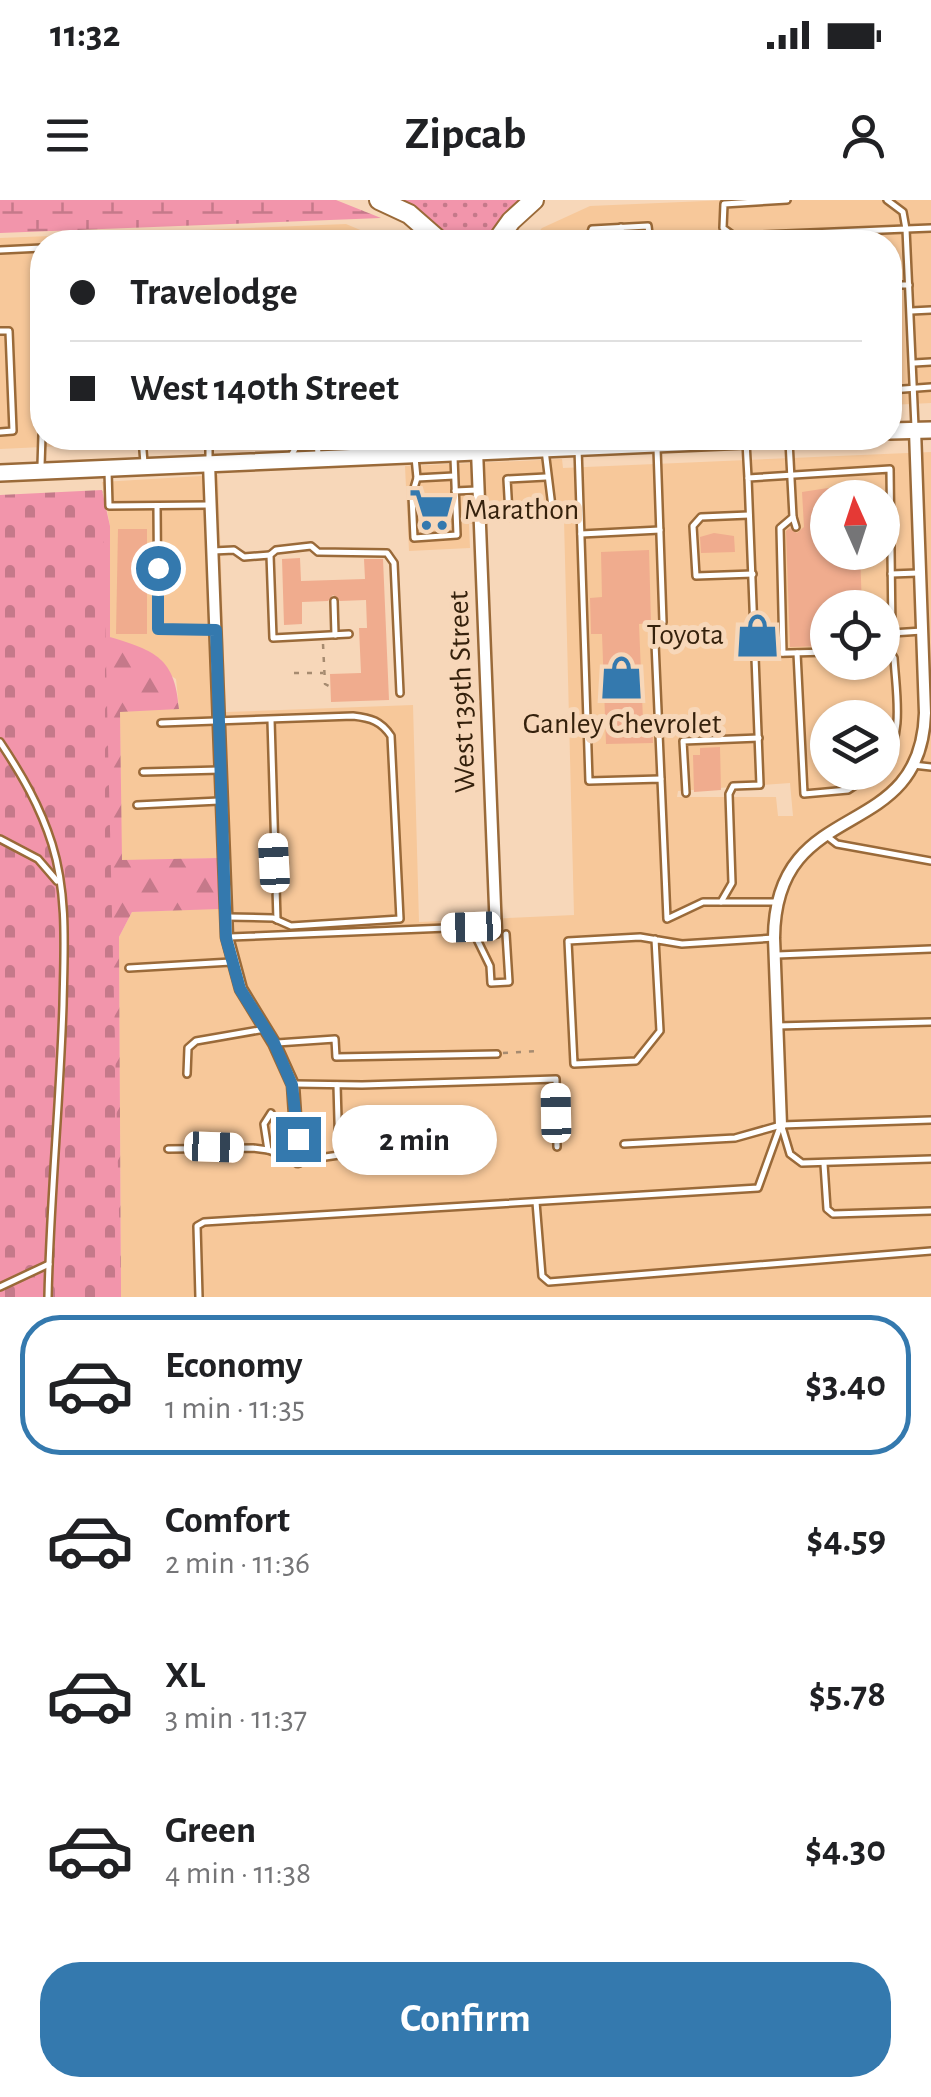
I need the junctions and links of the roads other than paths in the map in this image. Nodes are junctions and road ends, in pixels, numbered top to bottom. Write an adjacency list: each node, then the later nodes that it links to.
1 (379, 200): 8 (highway)
2 (534, 200): 9 (highway)
3 (786, 200): 12 (lane)
4 (887, 200): 7 (lane)
5 (621, 228): 10 (lane); 11 (lane)
6 (931, 228): 7 (lane)
7 (906, 229): 13 (lane); 17 (lane)
8 (427, 230)
9 (505, 230)
10 (592, 230)
11 (648, 230)
12 (726, 230)
13 (892, 230)
14 (30, 249): 15 (lane)
15 (0, 250)
16 (902, 285): 17 (lane)
17 (910, 285): 19 (lane)
18 (931, 310): 19 (lane)
19 (911, 311): 22 (lane)
20 (0, 332): 27 (lane)
21 (931, 362): 22 (lane)
22 (914, 363): 23 (lane)
23 (915, 388): 24 (lane); 25 (lane); 26 (lane)
24 (931, 388)
25 (902, 389)
26 (923, 430): 58 (street)
27 (0, 432)
28 (42, 450): 47 (lane)
29 (143, 450): 45 (lane)
30 (209, 450): 44 (lane)
31 (294, 450): 43 (lane)
32 (318, 450): 42 (lane)
33 (459, 450): 40 (main road)
34 (477, 450): 54 (street, West 139th Street)
35 (545, 450): 51 (lane)
36 (578, 450): 66 (lane)
37 (657, 450): 65 (lane)
38 (751, 450): 53 (lane)
39 (791, 450): 49 (lane)
40 (454, 452): 41 (main road); 50 (lane)
41 (415, 454): 42 (main road); 52 (lane)
42 (318, 458): 43 (main road)
43 (288, 460): 44 (main road)
44 (209, 463): 45 (main road); 56 (street)
45 (145, 466): 46 (main road)
46 (108, 468): 47 (main road); 57 (lane)
47 (41, 471): 48 (main road)
48 (0, 473)
49 (792, 474): 53 (lane); 63 (lane); 71 (lane)
50 (454, 476): 52 (lane); 55 (lane)
51 (546, 477): 60 (lane); 60 (lane)
52 (417, 478): 55 (lane)
53 (748, 478): 62 (lane)
54 (479, 490): 55 (lane); 61 (street, West 139th Street)
55 (455, 491)
56 (211, 505): 57 (lane); 67 (street)
57 (158, 506): 74 (lane)
58 (918, 510): 59 (lane); 69 (street)
59 (931, 510)
60 (509, 514): 61 (lane)
61 (480, 515): 108 (street, West 139th Street)
62 (750, 515): 70 (lane); 70 (lane)
63 (793, 517): 64 (lane); 80 (lane)
64 (793, 527)
65 (660, 530): 66 (lane); 95 (lane)
66 (581, 534): 95 (lane)
67 (213, 551): 68 (lane); 74 (street)
68 (270, 556): 78 (lane); 84 (lane)
69 (920, 573): 71 (lane); 75 (street)
70 (753, 574): 83 (lane)
71 (891, 574): 72 (lane)
72 (891, 590)
73 (334, 601): 78 (lane)
74 (216, 630): 88 (street)
75 (922, 631): 76 (lane); 79 (street)
76 (900, 632)
77 (350, 634): 78 (lane)
78 (335, 635)
79 (927, 647): 85 (street)
80 (784, 653): 81 (lane); 83 (lane)
81 (797, 653): 82 (lane); 96 (lane)
82 (810, 653)
83 (757, 654): 89 (lane)
84 (400, 693)
85 (928, 713): 91 (street)
86 (271, 720): 88 (lane); 107 (lane); 107 (lane)
87 (161, 723): 88 (lane)
88 (219, 723): 93 (street)
89 (759, 738): 97 (lane); 104 (lane)
90 (0, 742): 103 (lane)
91 (914, 765): 92 (lane); 100 (street)
92 (931, 767)
93 (221, 770): 94 (lane); 98 (street)
94 (143, 772)
95 (661, 778): 104 (lane)
96 (848, 790)
97 (686, 793)
98 (222, 800): 99 (lane); 106 (street)
99 (137, 805)
100 (824, 833): 102 (lane); 105 (street)
101 (0, 839): 103 (lane)
102 (931, 861)
103 (60, 884): 137 (lane)
104 (721, 902): 105 (lane)
105 (776, 902): 110 (street)
106 (226, 918): 107 (lane); 109 (street)
107 (277, 920)
108 (501, 933): 109 (lane)
109 (226, 938): 114 (street)
110 (774, 938): 111 (lane); 113 (street)
111 (654, 940): 111 (lane)
112 (931, 949): 113 (lane)
113 (774, 955): 117 (street)
114 (231, 962): 115 (lane); 118 (street)
115 (129, 968)
116 (931, 1022): 117 (lane)
117 (777, 1026): 126 (street)
118 (265, 1029): 119 (street); 121 (lane)
119 (274, 1043): 120 (lane); 122 (street)
120 (497, 1054)
121 (187, 1074)
122 (292, 1085): 123 (lane); 132 (street)
123 (337, 1085): 128 (lane); 132 (lane)
124 (271, 1113): 130 (lane)
125 (931, 1120): 126 (lane)
126 (781, 1124): 127 (lane); 133 (lane); 134 (lane)
127 (624, 1144)
128 (557, 1147)
129 (168, 1149): 130 (lane)
130 (268, 1150): 132 (lane)
131 (931, 1159): 133 (lane)
132 (298, 1161)
133 (824, 1164): 135 (lane)
134 (536, 1202): 136 (lane); 140 (lane)
135 (931, 1211)
136 (931, 1251)
137 (49, 1264): 138 (lane); 139 (lane)
138 (0, 1287)
139 (48, 1297)
140 (199, 1297)

